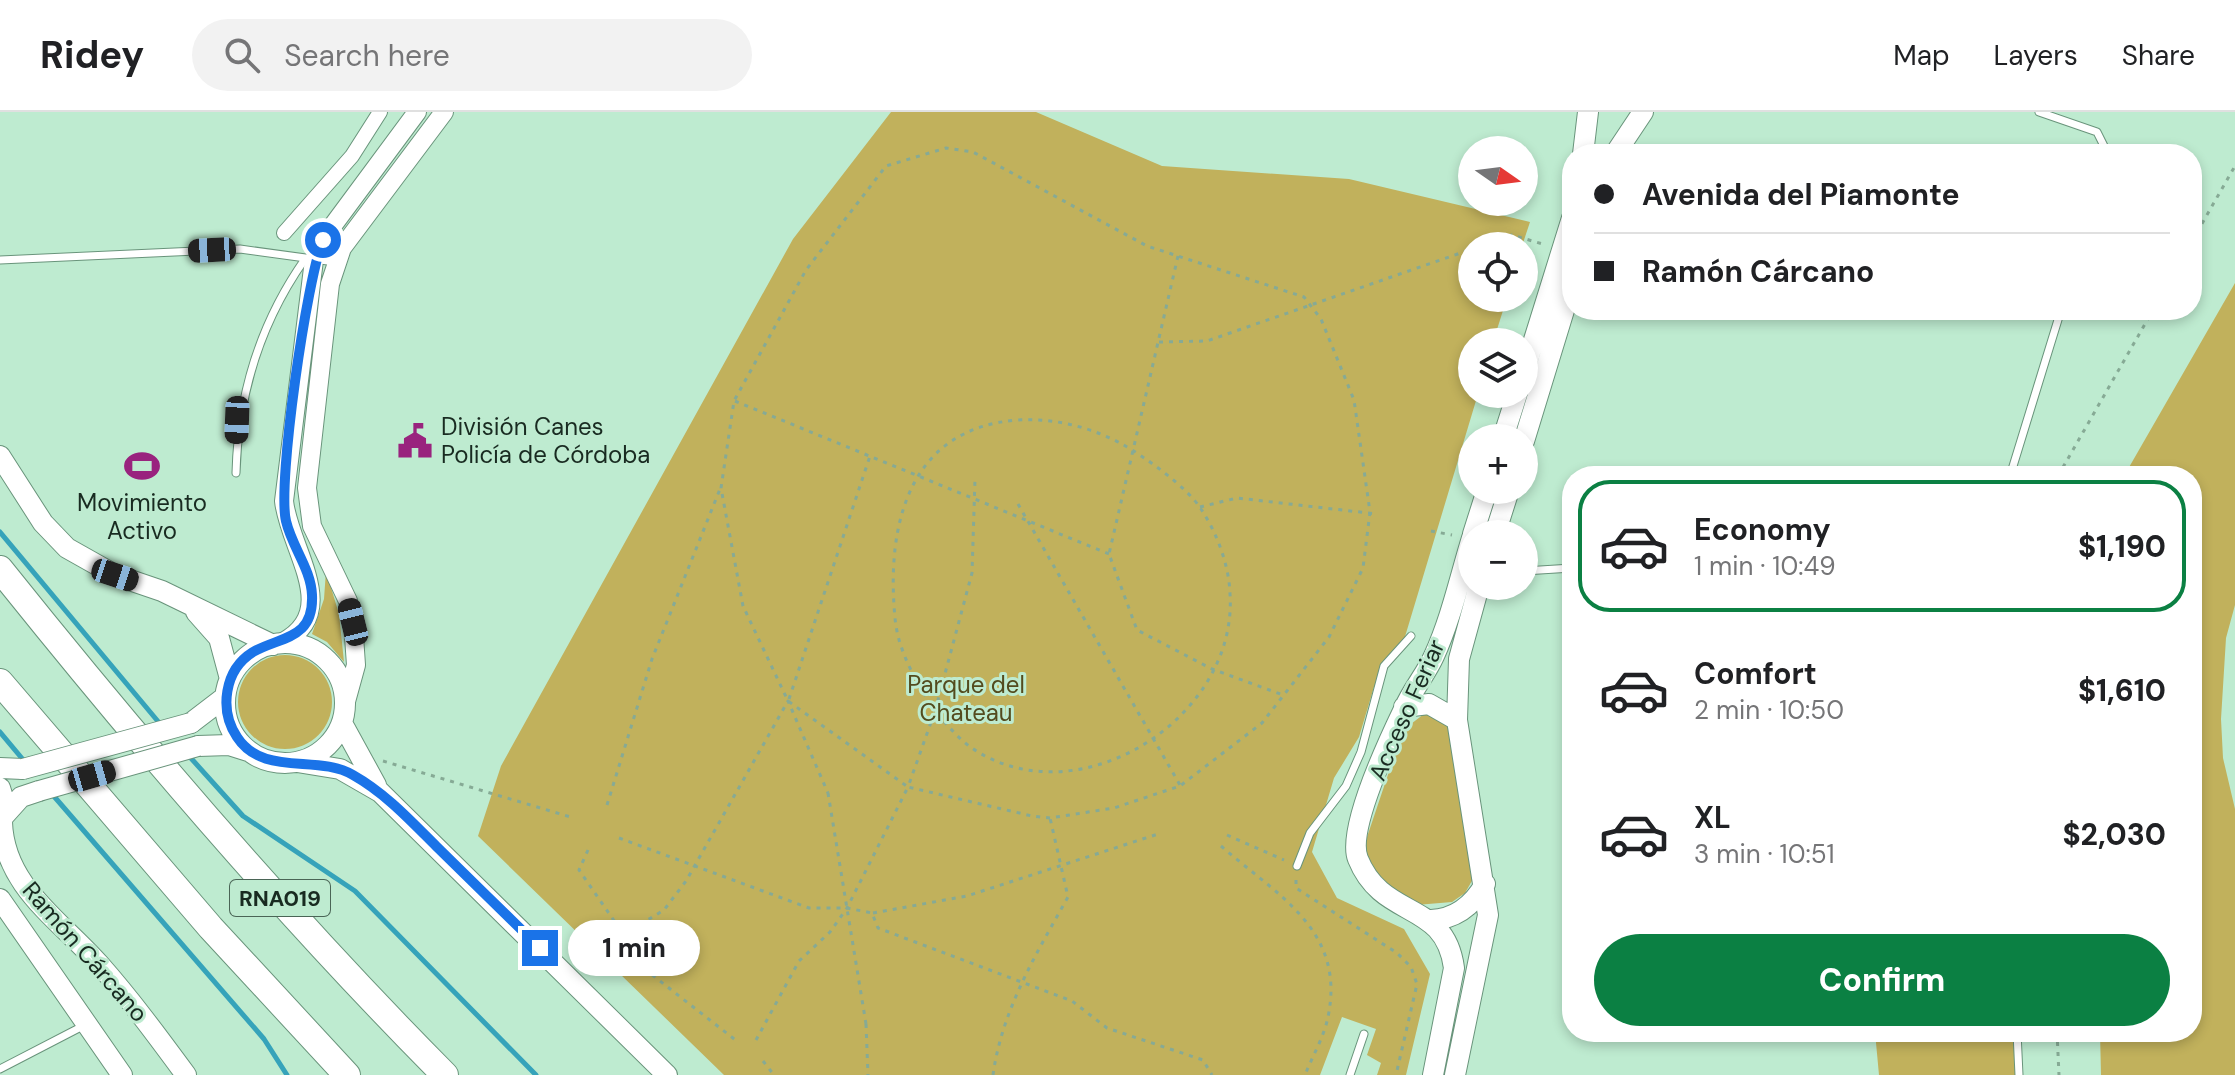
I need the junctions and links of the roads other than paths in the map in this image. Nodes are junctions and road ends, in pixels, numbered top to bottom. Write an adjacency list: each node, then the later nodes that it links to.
1 (380, 112): 11 (street)
2 (417, 112): 13 (street)
3 (444, 112): 15 (street)
4 (1588, 112): 8 (main road)
5 (1619, 112): 6 (main road)
6 (1642, 112): 9 (main road)
7 (2039, 112): 10 (lane)
8 (1584, 144)
9 (1621, 144)
10 (2103, 144)
11 (284, 233)
12 (1562, 250): 18 (main road)
13 (310, 259): 14 (lane); 15 (lane); 22 (lane); 30 (street)
14 (0, 260)
15 (335, 262): 34 (street)
16 (1562, 317): 19 (main road)
17 (2058, 320): 21 (lane)
18 (1538, 328)
19 (1529, 424)
20 (0, 456): 28 (main road)
21 (2013, 466)
22 (236, 473)
23 (0, 569): 53 (highway, RNA019)
24 (1562, 569): 25 (lane)
25 (1538, 570)
26 (1458, 582): 33 (main road, Acceso Feriar)
27 (1475, 600): 35 (main road, Acceso Feriar)
28 (184, 601): 30 (main road); 32 (main road)
29 (1411, 636): 42 (lane)
30 (278, 644): 32 (main road); 34 (main road)
31 (0, 682): 52 (highway, RNA019)
32 (228, 688): 36 (main road); 38 (main road, bridge)
33 (1404, 707): 35 (main road); 45 (main road, Acceso Feriar)
34 (344, 714): 37 (main road); 40 (main road)
35 (1457, 720): 43 (main road, Acceso Feriar)
36 (251, 752): 37 (main road); 41 (main road, bridge)
37 (297, 762): 40 (main road)
38 (0, 768)
39 (0, 788): 41 (main road, Ramón Cárcano)
40 (380, 792): 54 (main road)
41 (2, 822): 51 (main road, Ramón Cárcano)
42 (1297, 866)
43 (1485, 884): 45 (main road); 57 (main road, Acceso Feriar)
44 (0, 899): 46 (main road, Ramón Cárcano)
45 (1431, 920): 56 (main road)
46 (85, 1025): 49 (lane); 50 (main road, Ramón Cárcano)
47 (1364, 1034): 55 (lane)
48 (2017, 1042): 58 (lane)
49 (0, 1069)
50 (122, 1075)
51 (186, 1075)
52 (347, 1075)
53 (445, 1075)
54 (667, 1075)
55 (1350, 1075)
56 (1433, 1075)
57 (1455, 1075)
58 (2019, 1075)

